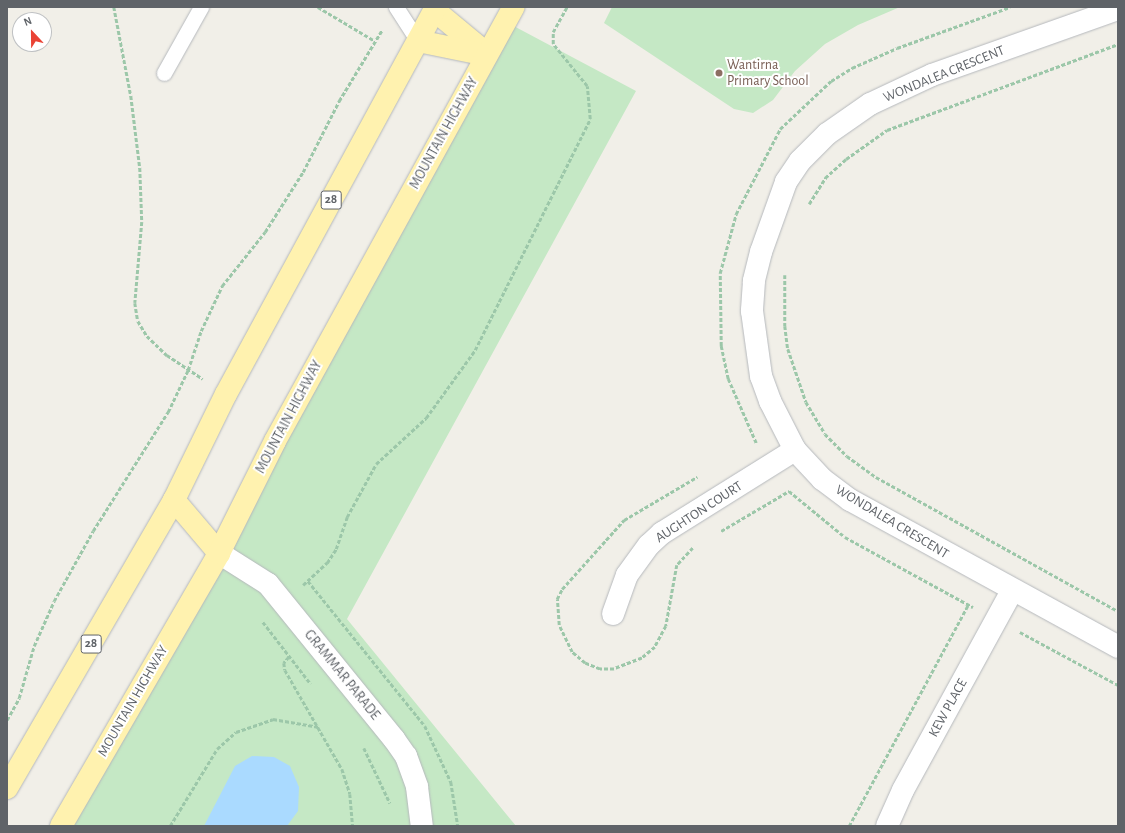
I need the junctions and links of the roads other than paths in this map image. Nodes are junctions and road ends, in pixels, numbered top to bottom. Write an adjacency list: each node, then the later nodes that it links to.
1 (201, 7): 8 (lane)
2 (396, 7): 6 (lane)
3 (514, 7): 7 (main road, MOUNTAIN HIGHWAY)
4 (434, 8): 6 (main road, 28); 7 (main road)
5 (1118, 9): 9 (street, WONDALEA CRESCENT)
6 (418, 41): 7 (main road); 10 (main road, 28)
7 (487, 55): 11 (main road, MOUNTAIN HIGHWAY)
8 (164, 73)
9 (795, 450): 12 (street, WONDALEA CRESCENT); 13 (street, AUGHTON COURT)
10 (174, 500): 11 (main road); 15 (main road, 28)
11 (219, 553): 16 (main road, MOUNTAIN HIGHWAY); 17 (street, GRAMMAR PARADE)
12 (1012, 591): 14 (street, WONDALEA CRESCENT); 18 (street, KEW PLACE)
13 (613, 614)
14 (1118, 648)
15 (7, 788)
16 (61, 826)
17 (422, 826)
18 (887, 826)

